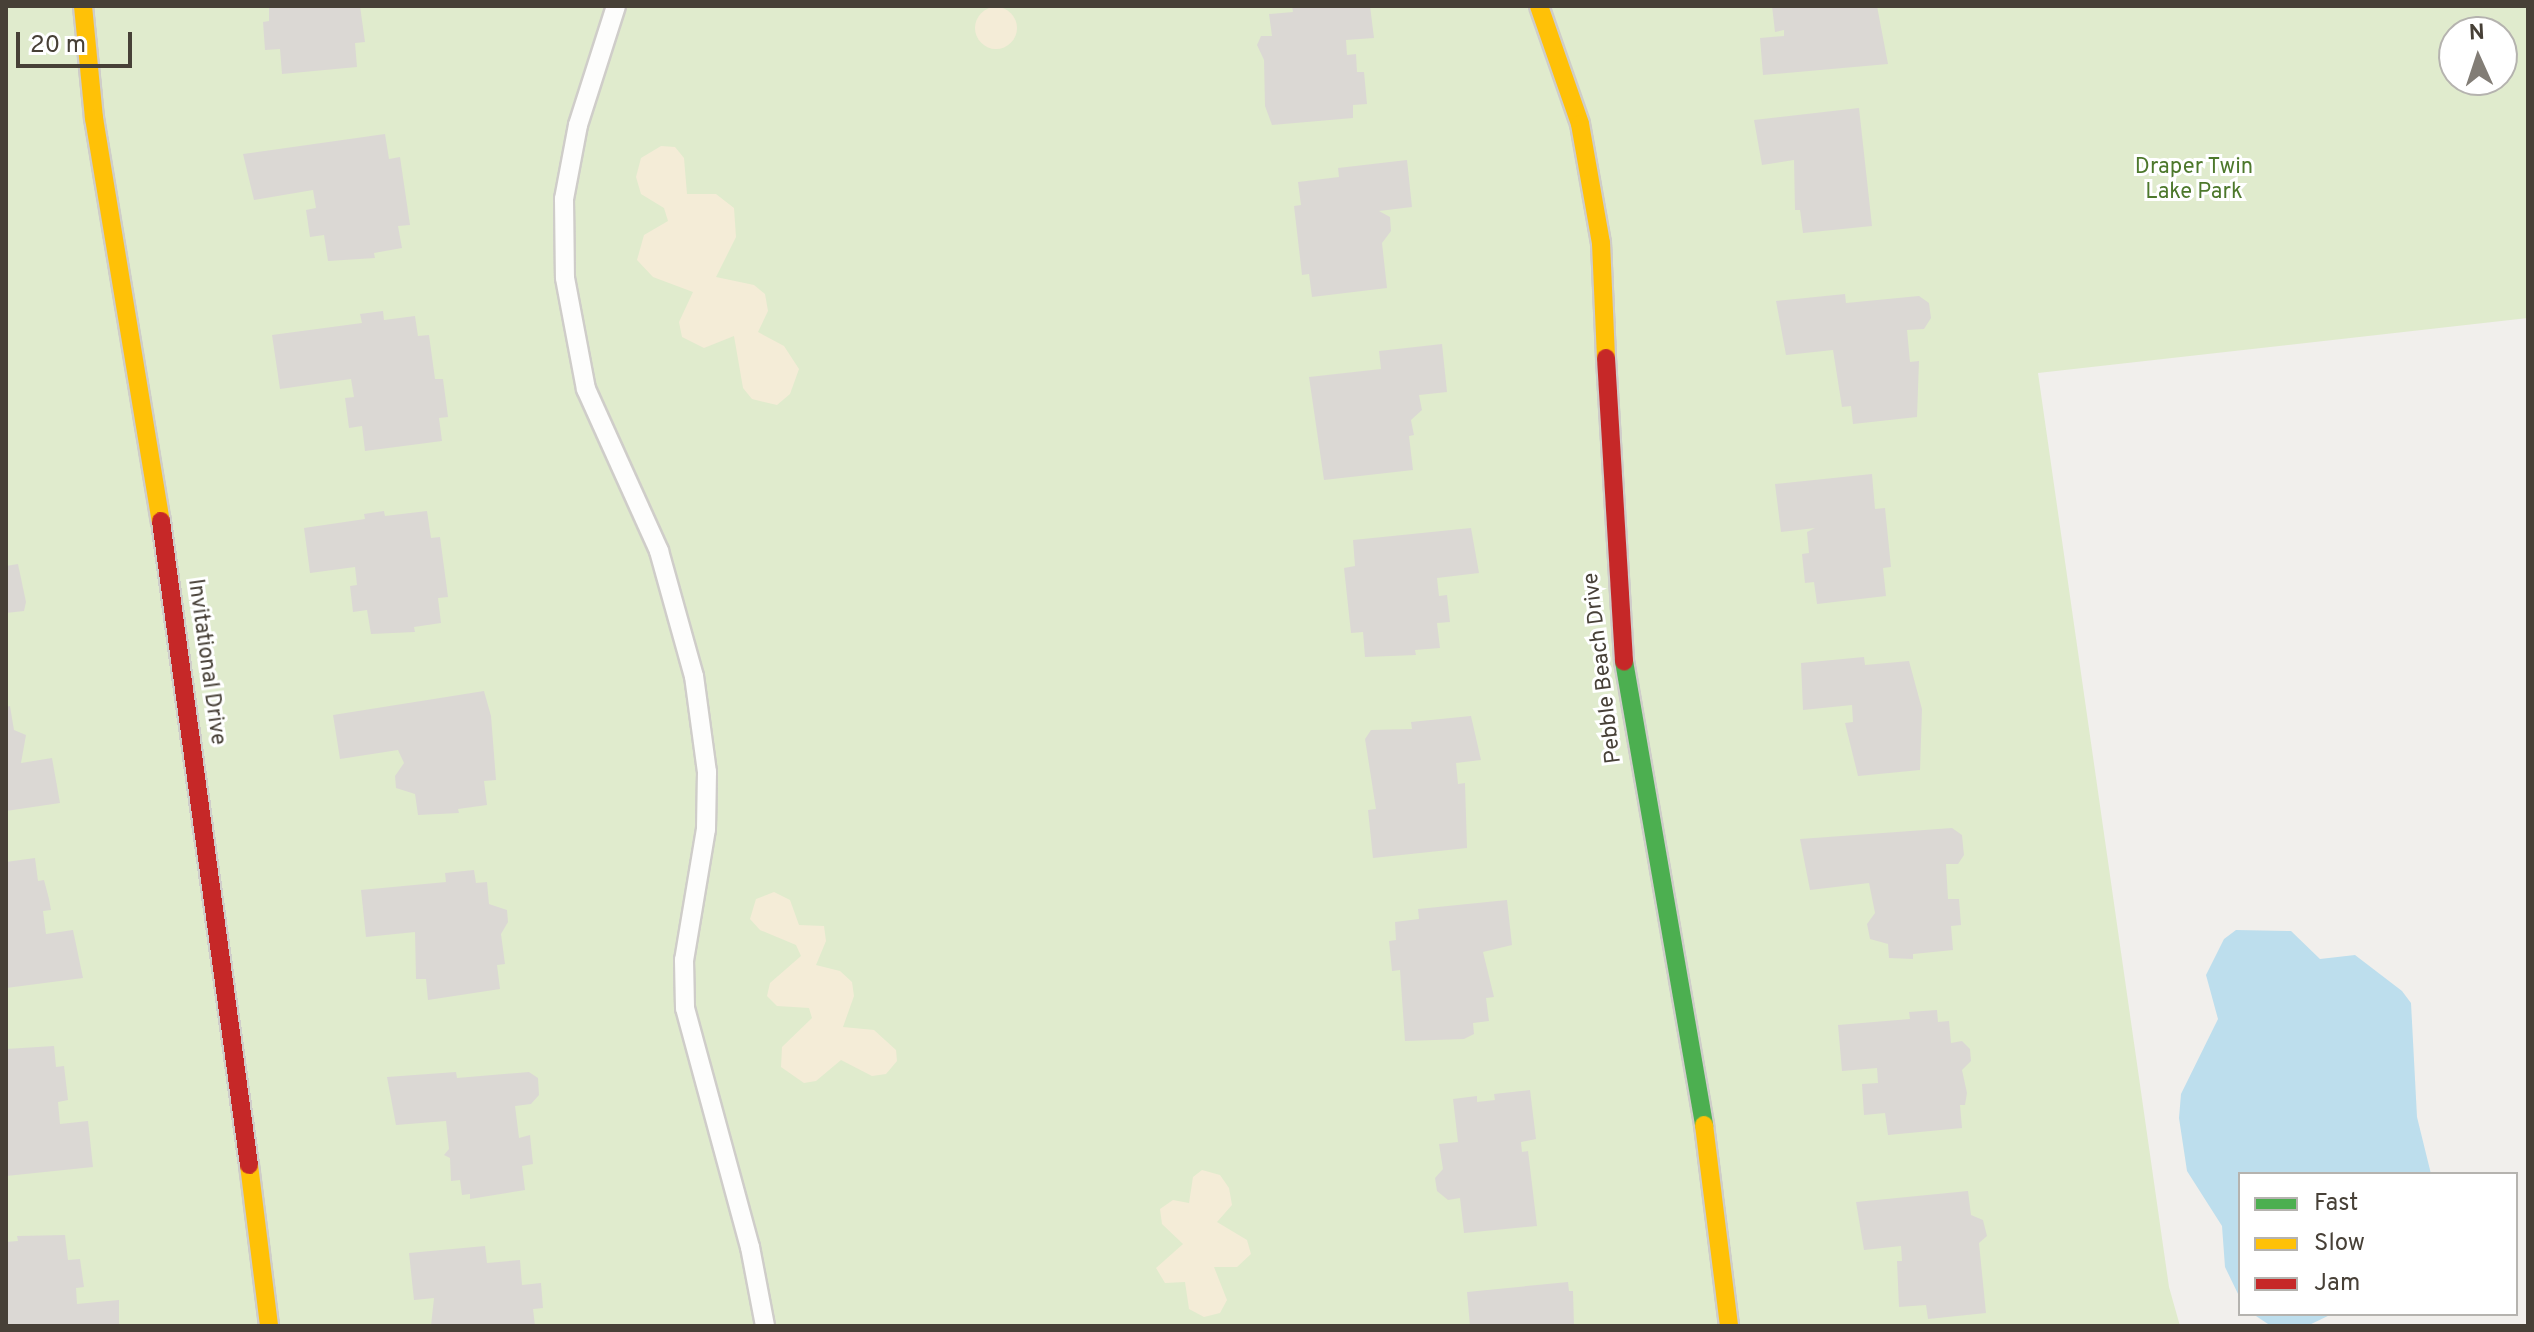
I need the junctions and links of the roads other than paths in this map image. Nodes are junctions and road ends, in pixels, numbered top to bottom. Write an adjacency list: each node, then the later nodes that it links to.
1 (83, 6): 4 (street, Invitational Drive)
2 (616, 6): 5 (lane)
3 (1539, 6): 6 (street, Pebble Beach Drive)
4 (269, 1326)
5 (765, 1326)
6 (1729, 1326)

